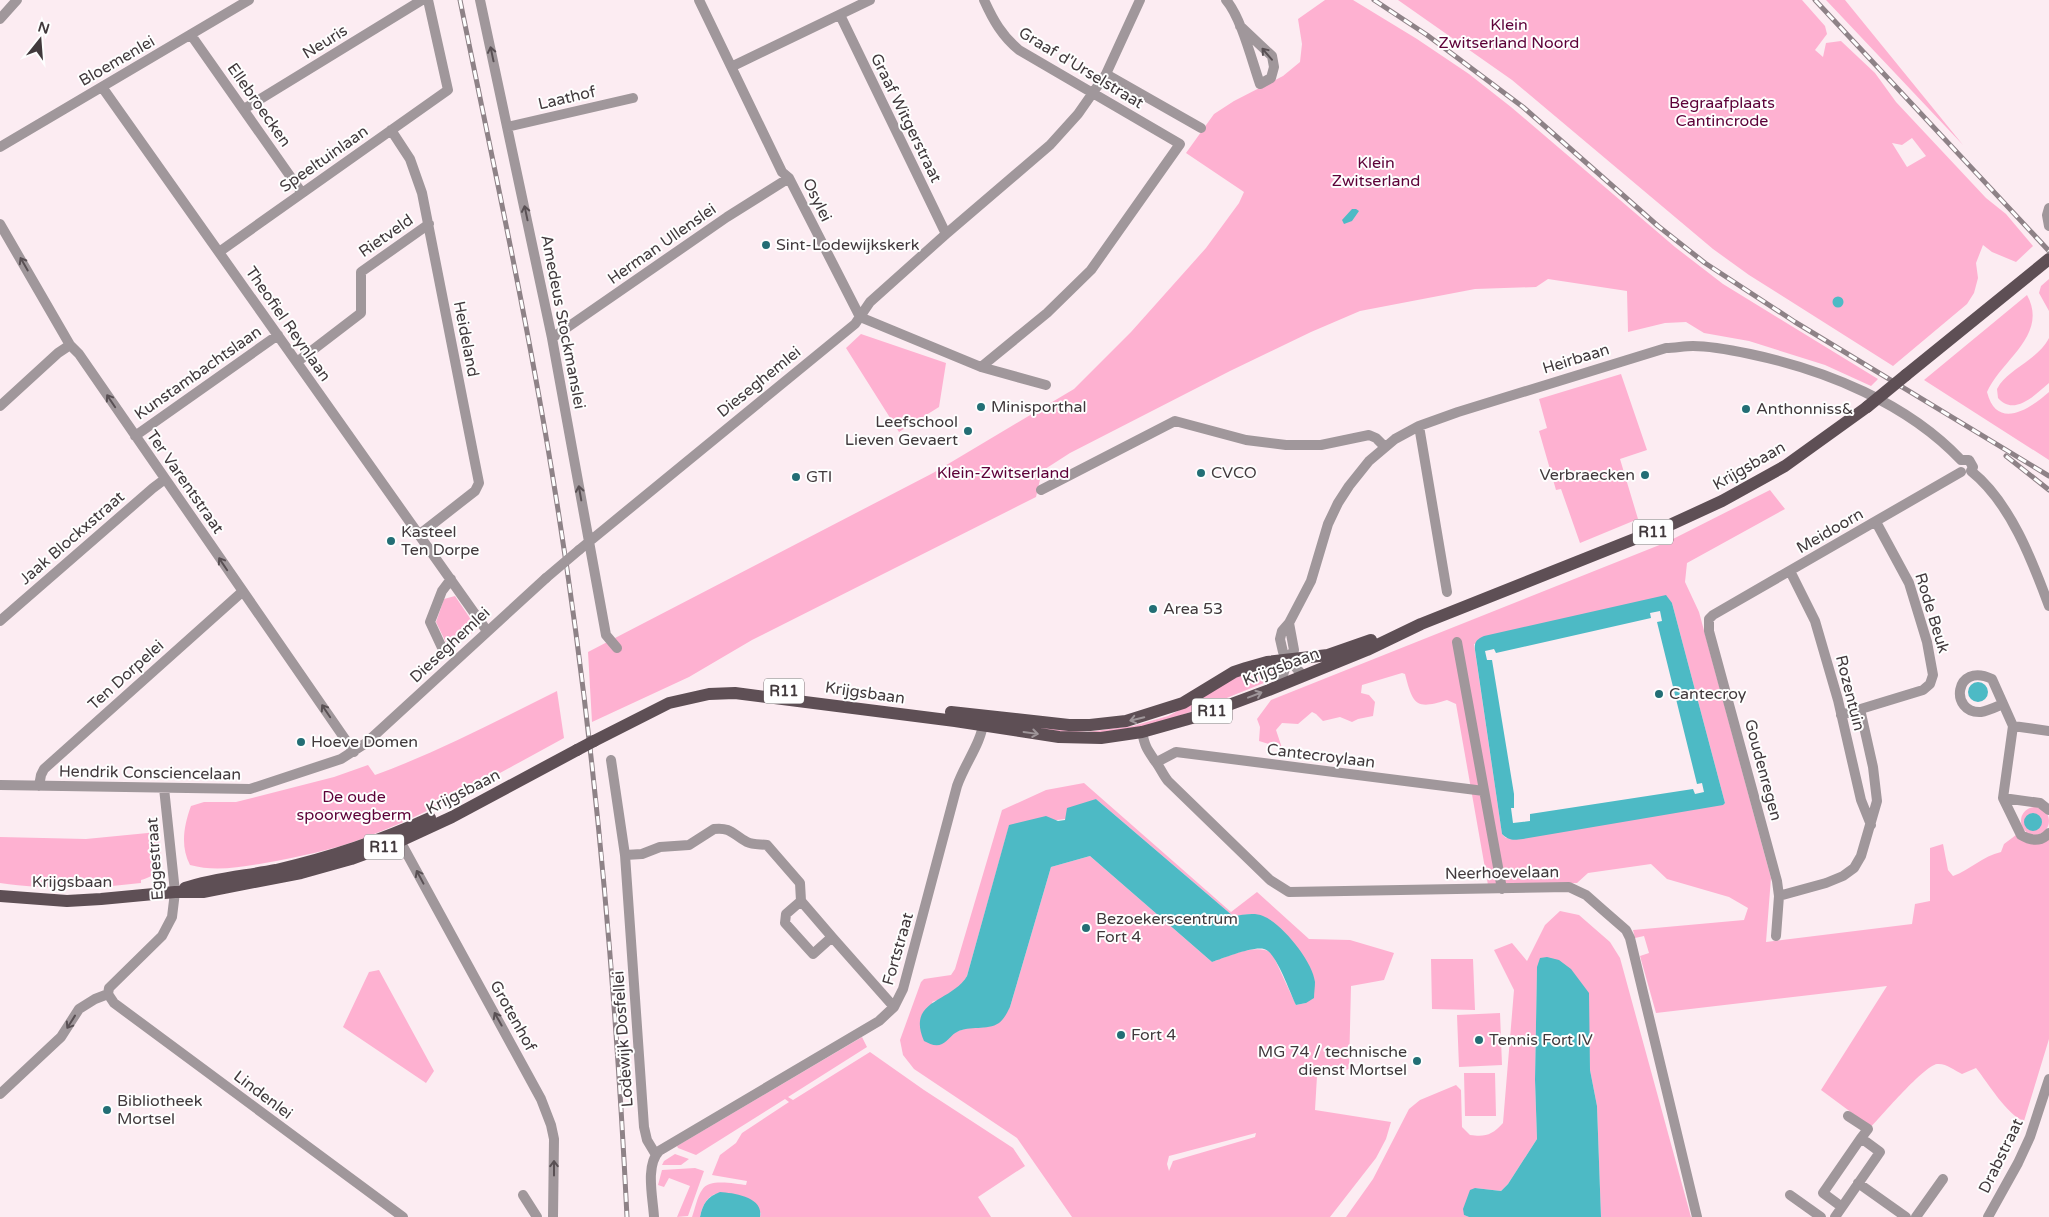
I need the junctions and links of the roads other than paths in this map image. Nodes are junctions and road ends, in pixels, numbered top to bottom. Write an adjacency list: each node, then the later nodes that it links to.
1 (17, 0): 12 (street)
2 (249, 0): 14 (street, Bloemenlei)
3 (422, 0): 20 (street, Neuris)
4 (428, 0): 23 (street, Speeltuinlaan)
5 (480, 0): 21 (street, Amedeus Stockmanslei, one-way to 5)
6 (699, 0): 15 (street, Osylei)
7 (870, 0): 11 (street)
8 (984, 0): 18 (street, Graaf d'Urselstraat)
9 (1140, 0): 16 (street, Dieseghemlei)
10 (1226, 0): 13 (street)
11 (840, 15): 15 (street); 31 (street, Graaf Witgerstraat)
12 (0, 19)
13 (1240, 26): 13 (street, one-way to 13)
14 (191, 35): 17 (street, Bloemenlei); 20 (street, Ellebroecken)
15 (733, 66): 25 (street, Osylei)
16 (1106, 74): 18 (street, Dieseghemlei); 22 (street, Graaf d'Urselstraat)
17 (102, 87): 24 (street, Bloemenlei); 32 (street, Theofiel Reynlaan)
18 (1093, 94): 31 (street, Dieseghemlei); 39 (street, Graaf d'Urselstraat)
19 (634, 98): 21 (street, Laathof)
20 (244, 110): 26 (street, Ellebroecken)
21 (507, 127): 36 (street, Amedeus Stockmanslei, one-way to 21)
22 (1201, 128)
23 (391, 130): 26 (street, Speeltuinlaan); 29 (street, Heideland)
24 (0, 147)
25 (789, 178): 34 (street, Osylei); 36 (street, Herman Ullenslei)
26 (302, 193): 32 (street, Speeltuinlaan)
27 (2049, 208): 30 (street)
28 (0, 224): 37 (street, Ter Varentstraat, one-way to 28)
29 (429, 224): 38 (street, Rietveld); 49 (street, Heideland)
30 (2049, 226)
31 (946, 234): 34 (street, Dieseghemlei)
32 (219, 252): 35 (street, Theofiel Reynlaan)
33 (2049, 259): 58 (main road, Krijgsbaan / R11, bridge)
34 (860, 317): 39 (street); 50 (street, Dieseghemlei)
35 (278, 335): 38 (street, Theofiel Reynlaan); 43 (street, Kunstambachtslaan)
36 (552, 338): 50 (street, Amedeus Stockmanslei, one-way to 36)
37 (70, 345): 41 (street); 43 (street, Ter Varentstraat, one-way to 37)
38 (297, 362): 49 (street, Theofiel Reynlaan)
39 (981, 367): 40 (street)
40 (1046, 385)
41 (0, 406)
42 (1419, 426): 44 (street, Heirbaan); 45 (street, Heirbaan); 54 (street)
43 (134, 436): 46 (street, Ter Varentstraat)
44 (1385, 447): 47 (street); 63 (street, Heirbaan)
45 (1966, 471): 48 (street, Meidoorn); 55 (street)
46 (165, 479): 53 (street, Ter Varentstraat, one-way to 46); 57 (street, Jaak Blockxstraat)
47 (1041, 490)
48 (1876, 522): 51 (street, Meidoorn); 67 (street, Rode Beuk)
49 (420, 534): 52 (street, Theofiel Reynlaan)
50 (588, 541): 59 (street, Dieseghemlei, bridge); 61 (street, Amedeus Stockmanslei)
51 (1790, 571): 56 (street, Meidoorn); 68 (street, Rozentuin)
52 (452, 579): 59 (street, Theofiel Reynlaan); 62 (street)
53 (242, 592): 74 (street, Ter Varentstraat, one-way to 53); 78 (street, Ten Dorpelei)
54 (1447, 592)
55 (2049, 606)
56 (1713, 615): 90 (street, Goudenregen)
57 (0, 621)
58 (1421, 624): 63 (main road, Krijgsbaan / R11); 64 (main road, Krijgsbaan / R11)
59 (487, 631): 74 (street, Dieseghemlei)
60 (1457, 642): 80 (street)
61 (616, 648)
62 (444, 652)
63 (1288, 659): 64 (street); 65 (street, Heirbaan); 69 (main road, Krijgsbaan / R11, one-way to 69)
64 (1304, 676): 65 (main road, Krijgsbaan / R11)
65 (1280, 685): 72 (main road, Krijgsbaan / R11, one-way to 65)
66 (2003, 704): 66 (street); 70 (street)
67 (1860, 709): 68 (street, Rode Beuk); 83 (street, Rozentuin)
68 (1841, 715): 83 (street, Rozentuin)
69 (984, 721): 72 (main road, Krijgsbaan / R11, one-way to 72); 73 (main road, Krijgsbaan / R11); 95 (street, Fortstraat)
70 (2014, 726): 71 (street); 81 (street)
71 (2049, 731)
72 (1142, 732): 76 (street, Neerhoevelaan)
73 (576, 746): 85 (main road, Krijgsbaan / R11); 88 (main road, Krijgsbaan / R11)
74 (354, 752): 79 (street, Hendrik Consciencelaan)
75 (611, 760): 86 (street, Lodewijk Dosfellei)
76 (1157, 762): 80 (street, Cantecroylaan); 87 (street, Neerhoevelaan)
77 (0, 785): 78 (street, Hendrik Consciencelaan)
78 (40, 786): 79 (street, Hendrik Consciencelaan)
79 (164, 788): 88 (street, Eggestraat)
80 (1484, 791): 87 (street)
81 (2003, 798): 82 (street); 84 (street)
82 (2049, 810)
83 (1871, 825): 90 (street, Rozentuin)
84 (2049, 833)
85 (400, 841): 88 (main road, Krijgsbaan / R11); 108 (street, Grotenhof, one-way to 85)
86 (625, 855): 91 (street); 100 (street, Lodewijk Dosfellei)
87 (1502, 889): 110 (street, Neerhoevelaan)
88 (175, 892): 89 (main road, Krijgsbaan / R11); 94 (street, Eggestraat)
89 (0, 896)
90 (1779, 896): 92 (street, Goudenregen)
91 (802, 901): 93 (street); 93 (street)
92 (1776, 936)
93 (832, 937): 95 (street)
94 (108, 994): 97 (street, Eggestraat, one-way to 97); 106 (street, Lindenlei)
95 (894, 1007): 100 (street, Fortstraat)
96 (2049, 1079): 115 (street, Drabstraat)
97 (0, 1094)
98 (1848, 1116): 99 (street)
99 (1861, 1138): 102 (street); 105 (street)
100 (656, 1155): 109 (street)
101 (1943, 1179): 114 (street)
102 (1858, 1183): 105 (street); 113 (street)
103 (523, 1195): 107 (street)
104 (1790, 1195): 111 (street)
105 (1842, 1207): 112 (street)
106 (403, 1217)
107 (538, 1217)
108 (553, 1217)
109 (654, 1217)
110 (1697, 1217)
111 (1821, 1217)
112 (1835, 1217)
113 (1906, 1217)
114 (1916, 1217)
115 (1988, 1217)

